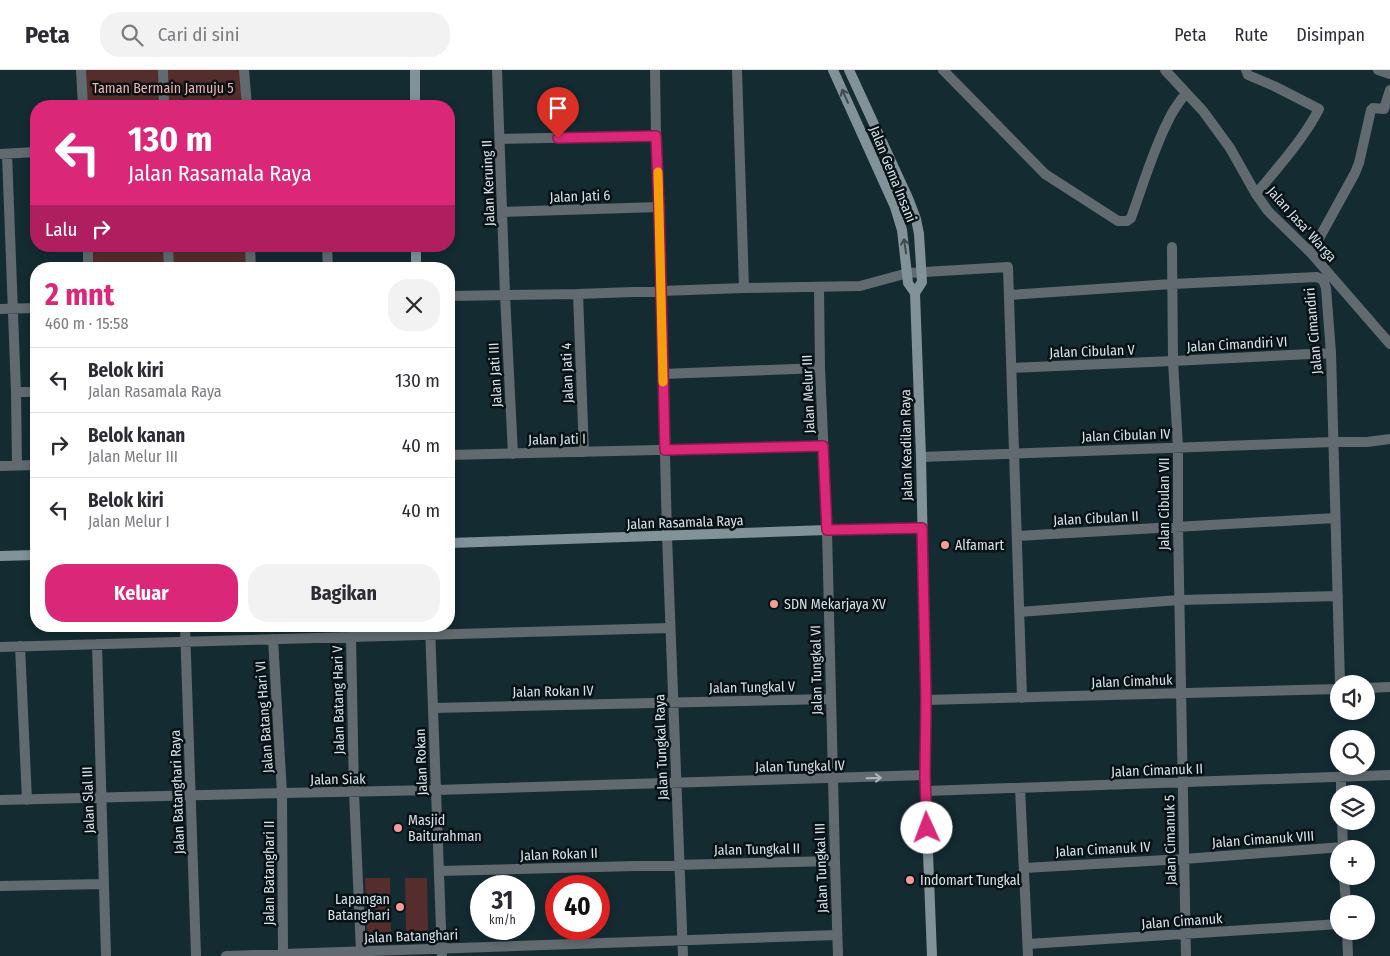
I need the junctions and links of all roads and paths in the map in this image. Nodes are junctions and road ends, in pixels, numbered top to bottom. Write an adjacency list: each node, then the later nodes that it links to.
1 (81, 70): 17 (street)
2 (164, 70): 18 (street)
3 (244, 70): 19 (street)
4 (415, 70): 20 (street)
5 (497, 70): 22 (street, Jalan Keruing II)
6 (655, 70): 21 (street, Jalan Tungkal Raya)
7 (737, 70): 34 (street)
8 (833, 70): 31 (street, Jalan Gema Insani, one-way to 8)
9 (849, 70): 30 (street, Jalan Gema Insani)
10 (943, 70): 16 (street)
11 (1246, 70): 25 (street)
12 (1378, 70): 14 (street)
13 (1169, 72): 16 (street, Jalan Jasa' Warga)
14 (1390, 74)
15 (1390, 90): 29 (street)
16 (1186, 93): 25 (street, Jalan Jasa' Warga)
17 (83, 100)
18 (164, 100)
19 (246, 100)
20 (415, 100)
21 (656, 136): 22 (street); 26 (street, Jalan Tungkal Raya)
22 (500, 139): 27 (street, Jalan Keruing II)
23 (30, 152): 24 (street)
24 (4, 154): 43 (street)
25 (1256, 194): 29 (street, Jalan Jasa' Warga)
26 (659, 207): 27 (street, Jalan Jati 6); 35 (street, Jalan Tungkal Raya)
27 (502, 212): 38 (street, Jalan Keruing II)
28 (1172, 247): 32 (street, Jalan Cibulan VII)
29 (1311, 253): 44 (street, Jalan Jasa' Warga)
30 (922, 272): 31 (street); 36 (street, Jalan Gema Insani); 39 (street)
31 (908, 273): 33 (street); 36 (street, Jalan Gema Insani)
32 (1172, 284): 39 (street); 45 (street, Jalan Cimandiri); 46 (street, Jalan Cibulan VII)
33 (819, 287): 34 (street); 47 (street, Jalan Melur III)
34 (744, 288): 35 (street)
35 (661, 291): 37 (street); 49 (street, Jalan Tungkal Raya)
36 (915, 293): 61 (street, Jalan Keadilan Raya)
37 (578, 294): 38 (street); 57 (street, Jalan Jati 4)
38 (505, 295): 40 (street); 59 (street, Jalan Jati III)
39 (1009, 295): 48 (street)
40 (455, 296)
41 (30, 308): 43 (street)
42 (0, 309): 43 (street)
43 (12, 309): 50 (street)
44 (1390, 344)
45 (1331, 353): 46 (street, Jalan Cimandiri VI); 53 (street, Jalan Cimandiri)
46 (1173, 361): 48 (street, Jalan Cibulan V); 55 (street, Jalan Cibulan VII)
47 (820, 368): 49 (street); 54 (street, Jalan Melur III)
48 (1012, 368): 58 (street)
49 (662, 374): 56 (street, Jalan Tungkal Raya)
50 (16, 392): 51 (street); 64 (street)
51 (30, 392)
52 (1390, 439): 53 (street, Jalan Cibulan IV)
53 (1333, 442): 55 (street, Jalan Cibulan IV); 65 (street)
54 (823, 446): 56 (street, Jalan Jati I); 68 (street, Jalan Melur III)
55 (1178, 447): 58 (street, Jalan Cibulan IV); 66 (street, Jalan Cibulan VII)
56 (665, 450): 57 (street, Jalan Jati I); 69 (street, Jalan Tungkal Raya)
57 (584, 452): 59 (street, Jalan Jati I)
58 (1014, 453): 61 (street, Jalan Cibulan IV); 70 (street)
59 (513, 454): 60 (street, Jalan Jati I)
60 (455, 455)
61 (921, 457): 67 (street, Jalan Keadilan Raya)
62 (30, 465): 64 (street)
63 (0, 466): 64 (street)
64 (17, 466)
65 (1336, 518): 66 (street, Jalan Cibulan II); 74 (street)
66 (1178, 527): 70 (street, Jalan Cibulan II); 75 (street, Jalan Cibulan VII)
67 (922, 528): 68 (street, Jalan Rasamala Raya); 95 (street, Jalan Keadilan Raya)
68 (827, 530): 69 (street, Jalan Rasamala Raya); 94 (street, Jalan Tungkal VI)
69 (667, 536): 71 (street, Jalan Rasamala Raya); 77 (street, Jalan Tungkal Raya)
70 (1016, 536): 76 (street)
71 (455, 543)
72 (30, 555): 73 (street)
73 (0, 556)
74 (1338, 596): 75 (street); 88 (street)
75 (1179, 600): 76 (street); 92 (street, Jalan Cibulan VII)
76 (1019, 612): 93 (street)
77 (670, 628): 78 (street); 96 (street, Jalan Tungkal Raya)
78 (455, 630)
79 (185, 632): 84 (street, Jalan Batanghari Raya)
80 (407, 632): 82 (street)
81 (430, 632): 97 (street, Jalan Rokan)
82 (351, 637): 83 (street); 107 (street, Jalan Batang Hari V)
83 (273, 639): 84 (street); 109 (street, Jalan Batang Hari VI)
84 (185, 642): 85 (street); 110 (street, Jalan Batanghari Raya)
85 (98, 644): 86 (street); 111 (street, Jalan Slal III)
86 (20, 646): 87 (street); 113 (street)
87 (0, 647)
88 (1340, 675)
89 (1390, 687): 90 (street)
90 (1375, 688)
91 (1330, 689): 92 (street, Jalan Cimahuk)
92 (1182, 693): 93 (street, Jalan Cimahuk); 103 (street, Jalan Cimanuk 5)
93 (1022, 698): 95 (street, Jalan Cimahuk)
94 (831, 699): 96 (street, Jalan Tungkal V); 101 (street, Jalan Tungkal VI)
95 (926, 700): 98 (street, Jalan Keadilan Raya)
96 (673, 702): 97 (street, Jalan Rokan IV); 102 (street, Jalan Tungkal Raya)
97 (433, 708): 106 (street, Jalan Rokan)
98 (925, 776): 101 (street, Jalan Tungkal IV, one-way to 98); 108 (street, Jalan Keadilan Raya)
99 (1390, 776): 100 (street, Jalan Cimanuk II)
100 (1341, 777): 103 (street, Jalan Cimanuk II); 104 (street)
101 (833, 779): 102 (street, Jalan Tungkal IV); 116 (street, Jalan Tungkal III)
102 (676, 782): 106 (street, Jalan Siak); 117 (street, Jalan Tungkal Raya)
103 (1183, 783): 105 (street, Jalan Cimanuk II); 115 (street, Jalan Cimanuk 5)
104 (1341, 785)
105 (1020, 788): 108 (street, Jalan Cimanuk II); 118 (street)
106 (436, 790): 107 (street, Jalan Siak); 119 (street, Jalan Rokan)
107 (354, 792): 109 (street, Jalan Siak); 128 (street, Jalan Batang Hari V)
108 (926, 792): 136 (street, Jalan Keadilan Raya)
109 (282, 793): 110 (street, Jalan Siak); 130 (street, Jalan Batanghari II)
110 (191, 796): 111 (street, Jalan Siak); 132 (street, Jalan Batanghari Raya)
111 (102, 798): 113 (street, Jalan Siak); 120 (street, Jalan Slal III)
112 (0, 800): 113 (street, Jalan Siak)
113 (27, 800)
114 (1330, 849): 115 (street, Jalan Cimanuk VIII)
115 (1184, 858): 118 (street, Jalan Cimanuk IV); 123 (street, Jalan Cimanuk 5)
116 (835, 861): 117 (street, Jalan Tungkal II); 124 (street, Jalan Tungkal III)
117 (680, 864): 119 (street, Jalan Rokan II); 125 (street, Jalan Tungkal Raya)
118 (1024, 868): 127 (street)
119 (439, 872): 129 (street, Jalan Rokan)
120 (104, 884): 121 (street); 131 (street, Jalan Slal III)
121 (0, 886)
122 (1330, 925): 123 (street, Jalan Cimanuk)
123 (1185, 934): 127 (street, Jalan Cimanuk); 138 (street, Jalan Cimanuk 5)
124 (837, 935): 125 (street, Jalan Batanghari); 135 (street, Jalan Tungkal III)
125 (683, 940): 129 (street, Jalan Batanghari); 134 (street, Jalan Tungkal Raya)
126 (1347, 940): 139 (street)
127 (1028, 944): 137 (street)
128 (361, 951): 129 (street, Jalan Batanghari); 130 (street, Jalan Batanghari)
129 (442, 952)
130 (283, 954): 133 (street, Jalan Batanghari)
131 (106, 956)
132 (196, 956)
133 (226, 956)
134 (683, 956)
135 (838, 956)
136 (932, 956)
137 (1028, 956)
138 (1186, 956)
139 (1348, 956)

